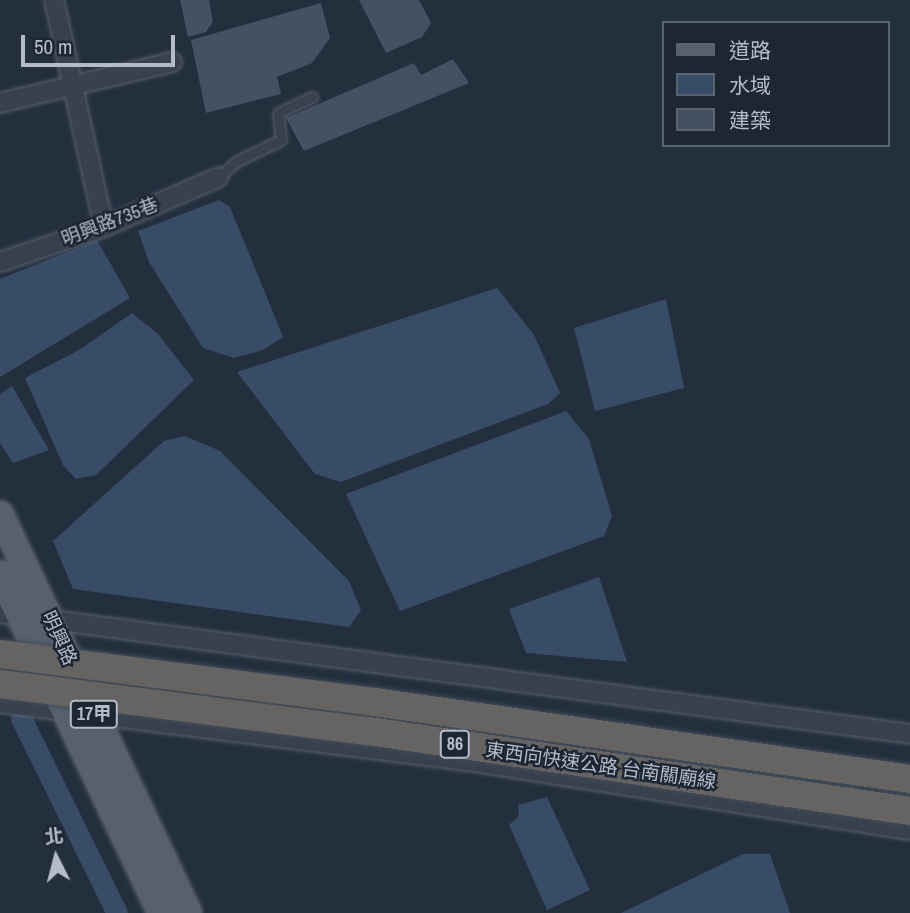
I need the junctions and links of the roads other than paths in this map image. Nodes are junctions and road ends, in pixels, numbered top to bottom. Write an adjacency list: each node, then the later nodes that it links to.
1 (54, 0): 3 (street)
2 (172, 62): 3 (street)
3 (75, 86): 5 (street); 7 (street)
4 (313, 97): 6 (lane)
5 (0, 103)
6 (219, 177): 7 (street, 明興路735巷)
7 (104, 227): 8 (street, 明興路735巷)
8 (0, 262)
9 (0, 514): 12 (main road, 明興路 / 17甲)
10 (0, 574): 11 (main road, 明興路 / 17甲)
11 (10, 614): 12 (street); 16 (main road, 明興路 / 17甲)
12 (51, 620): 17 (main road, 明興路 / 17甲); 18 (street)
13 (0, 654): 19 (highway, 東西向快速公路 台南關廟線 / 86, bridge)
14 (0, 684): 20 (highway, 東西向快速公路 台南關廟線 / 86, bridge)
15 (0, 703): 16 (street)
16 (67, 712): 17 (street); 22 (main road, 明興路 / 17甲)
17 (95, 715): 21 (street); 23 (main road, 明興路 / 17甲)
18 (910, 734)
19 (910, 779)
20 (910, 811)
21 (910, 830)
22 (161, 913)
23 (189, 913)

